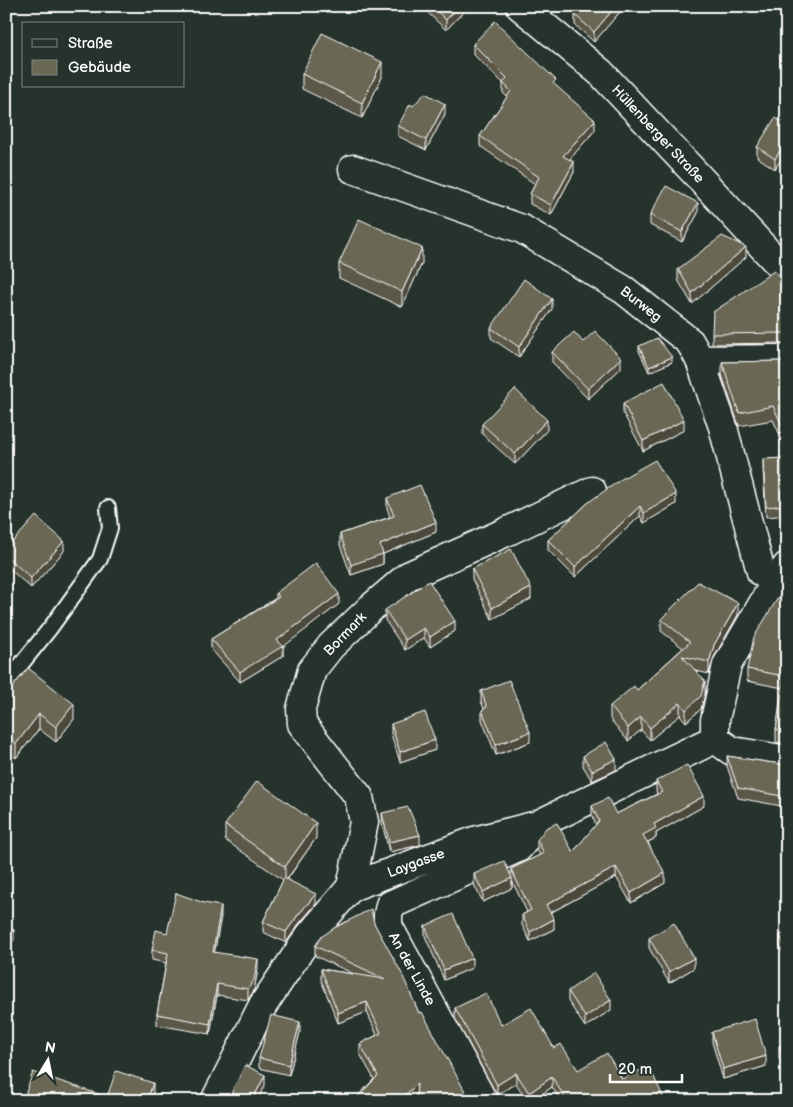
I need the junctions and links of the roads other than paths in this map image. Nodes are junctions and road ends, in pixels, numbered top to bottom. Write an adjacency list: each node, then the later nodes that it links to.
1 (520, 6): 3 (street, Hüllenberger Straße)
2 (353, 168): 5 (street, Burweg)
3 (787, 273)
4 (787, 359): 5 (street)
5 (700, 360): 8 (street, Burweg)
6 (592, 491): 13 (street, Bormark)
7 (108, 508): 9 (lane)
8 (781, 574): 10 (street)
9 (6, 683)
10 (715, 739): 11 (street); 12 (street, Laygasse)
11 (787, 760)
12 (537, 825): 13 (street, Laygasse); 15 (street, An der Linde)
13 (351, 887): 14 (street, Laygasse)
14 (215, 1101)
15 (483, 1101)

